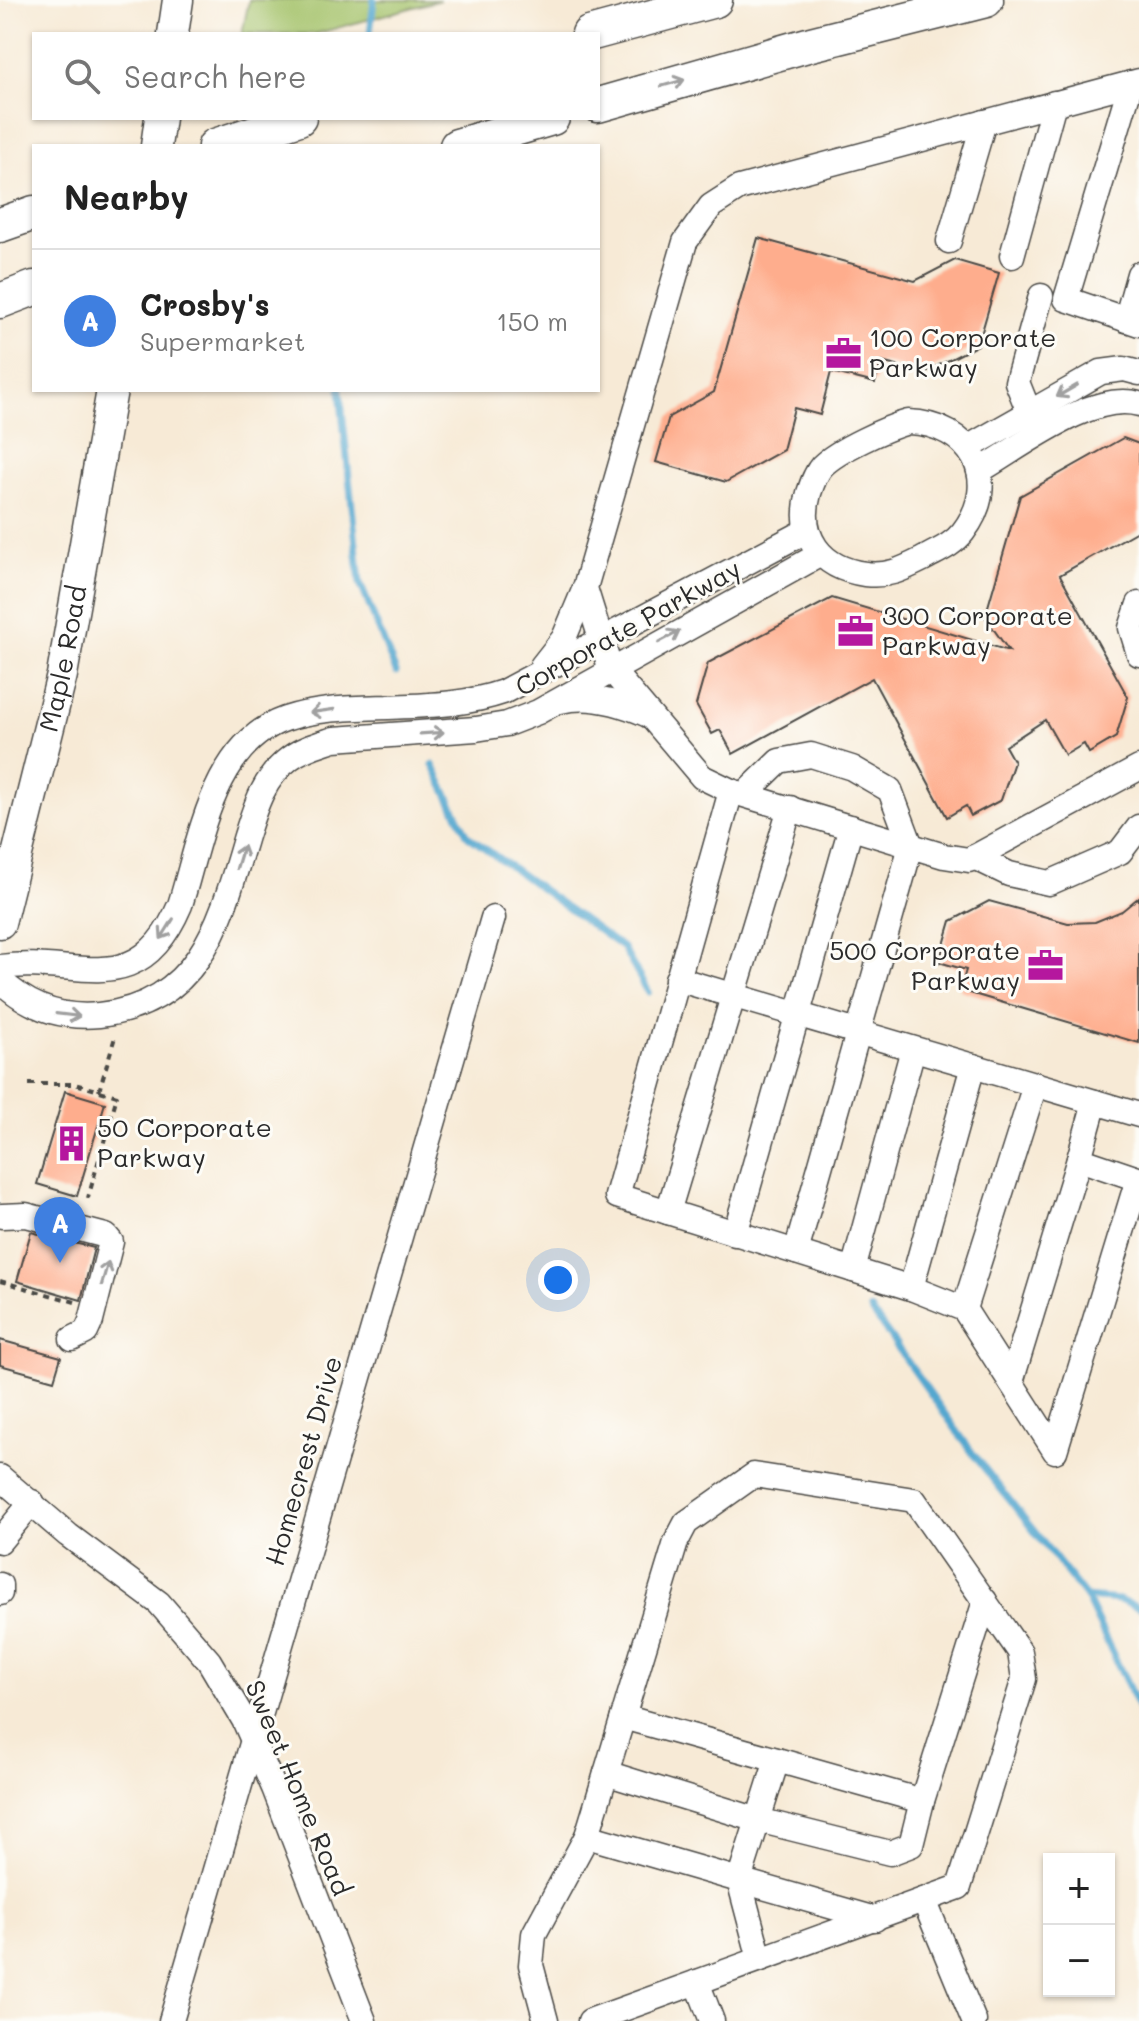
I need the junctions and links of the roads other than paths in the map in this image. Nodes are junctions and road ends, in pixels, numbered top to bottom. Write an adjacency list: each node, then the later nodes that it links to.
1 (178, 0): 4 (main road)
2 (715, 0): 5 (highway)
3 (986, 0): 8 (highway, one-way to 3)
4 (173, 32)
5 (596, 32)
6 (1135, 82): 7 (street); 24 (street)
7 (1054, 103): 12 (street); 19 (street)
8 (600, 104)
9 (160, 120): 13 (main road)
10 (293, 120): 14 (highway)
11 (545, 120): 15 (highway)
12 (984, 122): 18 (street); 34 (street)
13 (156, 144)
14 (221, 144)
15 (464, 144)
16 (32, 214): 17 (highway)
17 (0, 225)
18 (949, 241)
19 (1012, 256)
20 (1139, 274): 24 (street)
21 (32, 289): 23 (highway)
22 (1041, 296): 28 (street)
23 (0, 301)
24 (1132, 322)
25 (1139, 373): 28 (street, one-way to 28)
26 (112, 392): 52 (main road, Maple Road)
27 (1139, 404): 29 (street)
28 (1027, 414): 29 (street); 30 (street)
29 (1040, 435): 31 (street)
30 (969, 447): 31 (street); 32 (street)
31 (979, 471): 33 (street)
32 (806, 531): 33 (street); 36 (street, Corporate Parkway)
33 (819, 555): 38 (street, Corporate Parkway, one-way to 33)
34 (585, 588): 36 (street); 39 (street)
35 (1139, 604): 37 (street)
36 (599, 640): 38 (street); 39 (street, Corporate Parkway)
37 (1139, 654)
38 (610, 668): 40 (street, Corporate Parkway); 42 (street)
39 (530, 678): 41 (street, Corporate Parkway)
40 (554, 702): 42 (street); 43 (street, Corporate Parkway, one-way to 40)
41 (393, 707): 43 (street); 53 (street, Corporate Parkway, one-way to 53)
42 (651, 717): 45 (street)
43 (393, 736): 55 (street, Corporate Parkway, one-way to 43)
44 (1138, 775): 50 (street)
45 (738, 792): 46 (street); 49 (street); 54 (street)
46 (790, 808): 47 (street); 56 (street)
47 (851, 827): 49 (street); 57 (street)
48 (1139, 827): 50 (street)
49 (911, 846): 50 (street); 58 (street)
50 (974, 857)
51 (493, 918): 81 (street, Homecrest Drive)
52 (0, 923)
53 (0, 967)
54 (677, 979): 56 (street); 65 (street)
55 (0, 980)
56 (734, 996): 57 (street); 65 (street)
57 (797, 1014): 58 (street); 67 (street)
58 (856, 1032): 59 (street); 68 (street)
59 (913, 1049): 60 (street); 69 (street)
60 (973, 1066): 61 (street); 70 (street)
61 (1035, 1085): 62 (street); 71 (street)
62 (1095, 1102): 63 (street); 64 (street)
63 (1139, 1115)
64 (1079, 1159): 73 (street); 73 (street)
65 (668, 1212): 67 (street)
66 (2, 1216): 72 (street, one-way to 66)
67 (735, 1234): 68 (street)
68 (796, 1252): 69 (street)
69 (853, 1270): 70 (street)
70 (911, 1288): 71 (street)
71 (964, 1309): 73 (street)
72 (72, 1339)
73 (1011, 1382)
74 (0, 1477): 75 (street, Sweet Home Road)
75 (32, 1502): 76 (street); 81 (street, Sweet Home Road)
76 (0, 1541)
77 (0, 1585): 78 (street)
78 (0, 1593)
79 (985, 1601): 80 (street); 84 (street); 88 (street)
80 (623, 1717): 82 (street); 83 (street)
81 (253, 1740): 92 (street, Homecrest Drive); 93 (street, Sweet Home Road)
82 (777, 1760): 84 (street); 85 (street)
83 (606, 1773): 85 (street); 86 (street)
84 (922, 1801): 85 (street)
85 (758, 1820): 87 (street)
86 (587, 1836): 87 (street); 94 (street)
87 (739, 1880): 89 (street); 90 (street)
88 (924, 1900): 89 (street); 97 (street)
89 (875, 1919): 90 (street)
90 (760, 1959): 91 (street)
91 (697, 1982): 95 (street); 96 (street)
92 (171, 2021)
93 (364, 2021)
94 (546, 2021)
95 (590, 2021)
96 (712, 2021)
97 (974, 2021)

